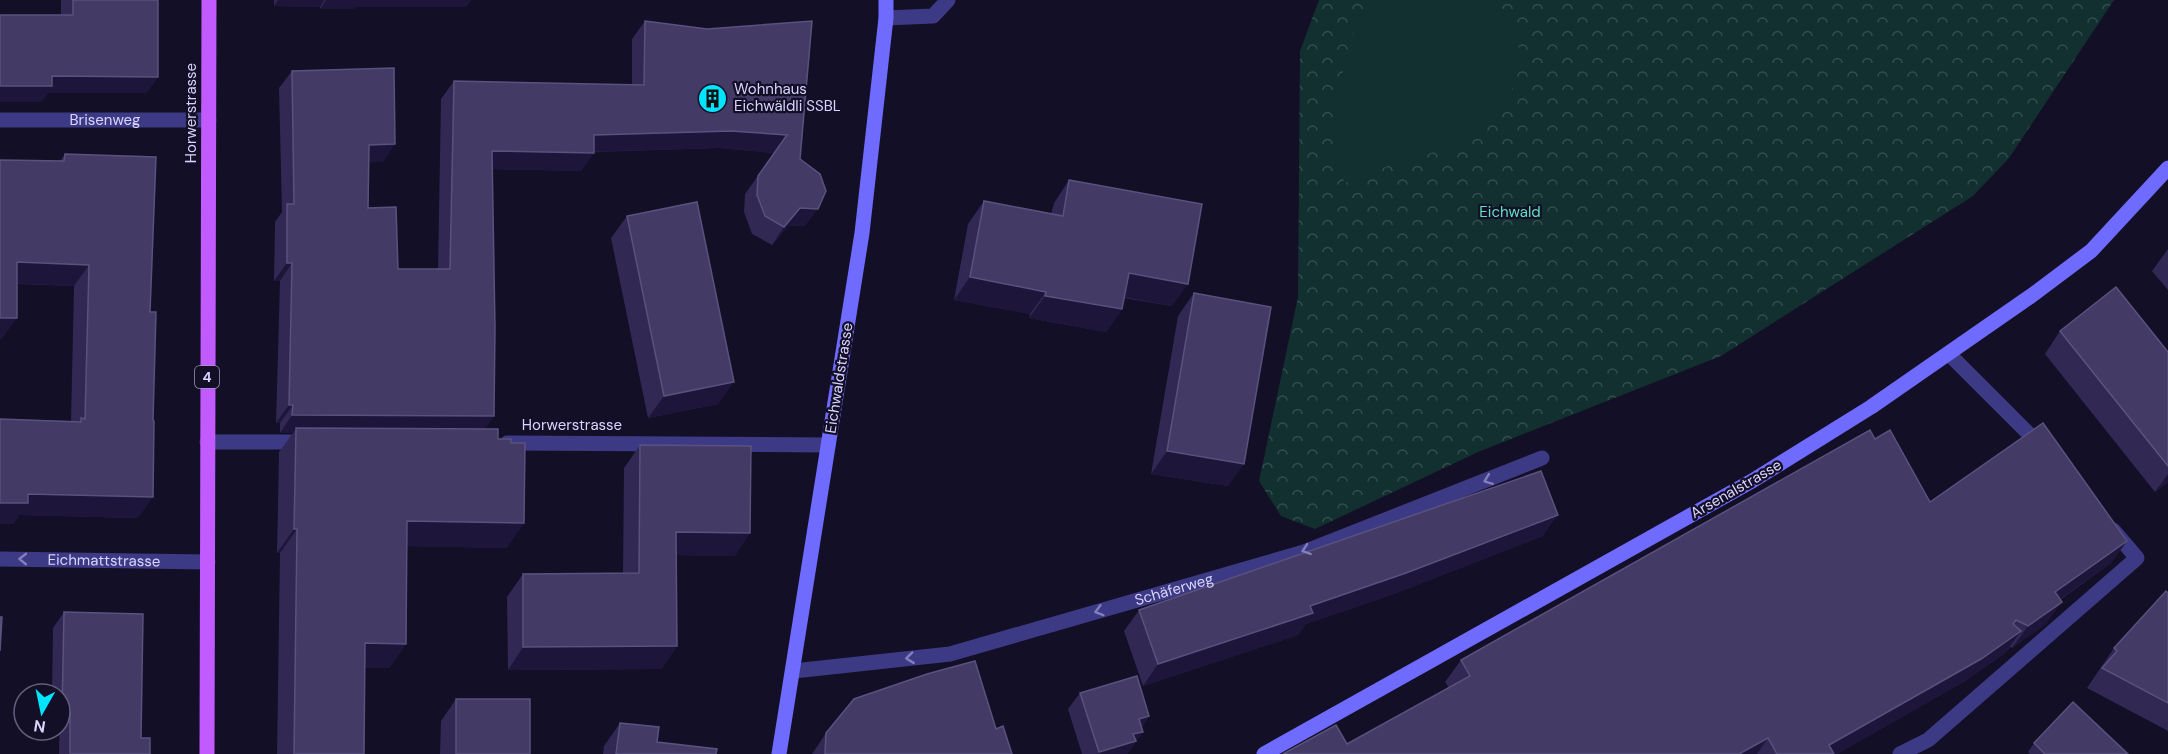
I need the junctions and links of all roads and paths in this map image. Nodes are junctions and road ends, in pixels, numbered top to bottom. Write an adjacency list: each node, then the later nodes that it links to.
1 (209, 0): 6 (main road, Horwerstrasse / 4)
2 (885, 0): 4 (street, Eichwaldstrasse)
3 (948, 0): 4 (street)
4 (885, 18): 12 (street, Eichwaldstrasse)
5 (0, 120): 6 (street, Brisenweg)
6 (209, 120): 9 (main road, Horwerstrasse / 4)
7 (2168, 168): 8 (street, Arsenalstrasse)
8 (1949, 354): 14 (street); 21 (street, Arsenalstrasse)
9 (207, 442): 10 (street); 17 (main road, Horwerstrasse / 4)
10 (322, 442)
11 (490, 443): 12 (street, Horwerstrasse)
12 (828, 445): 18 (street, Eichwaldstrasse)
13 (1542, 458): 18 (street, Schäferweg, one-way to 18)
14 (2056, 464)
15 (2100, 515): 22 (street)
16 (0, 559): 17 (street, Eichmattstrasse, one-way to 16)
17 (208, 562): 19 (main road, Horwerstrasse / 4)
18 (794, 671): 20 (street, Eichwaldstrasse)
19 (207, 754)
20 (779, 754)
21 (1264, 754)
22 (1900, 754)

